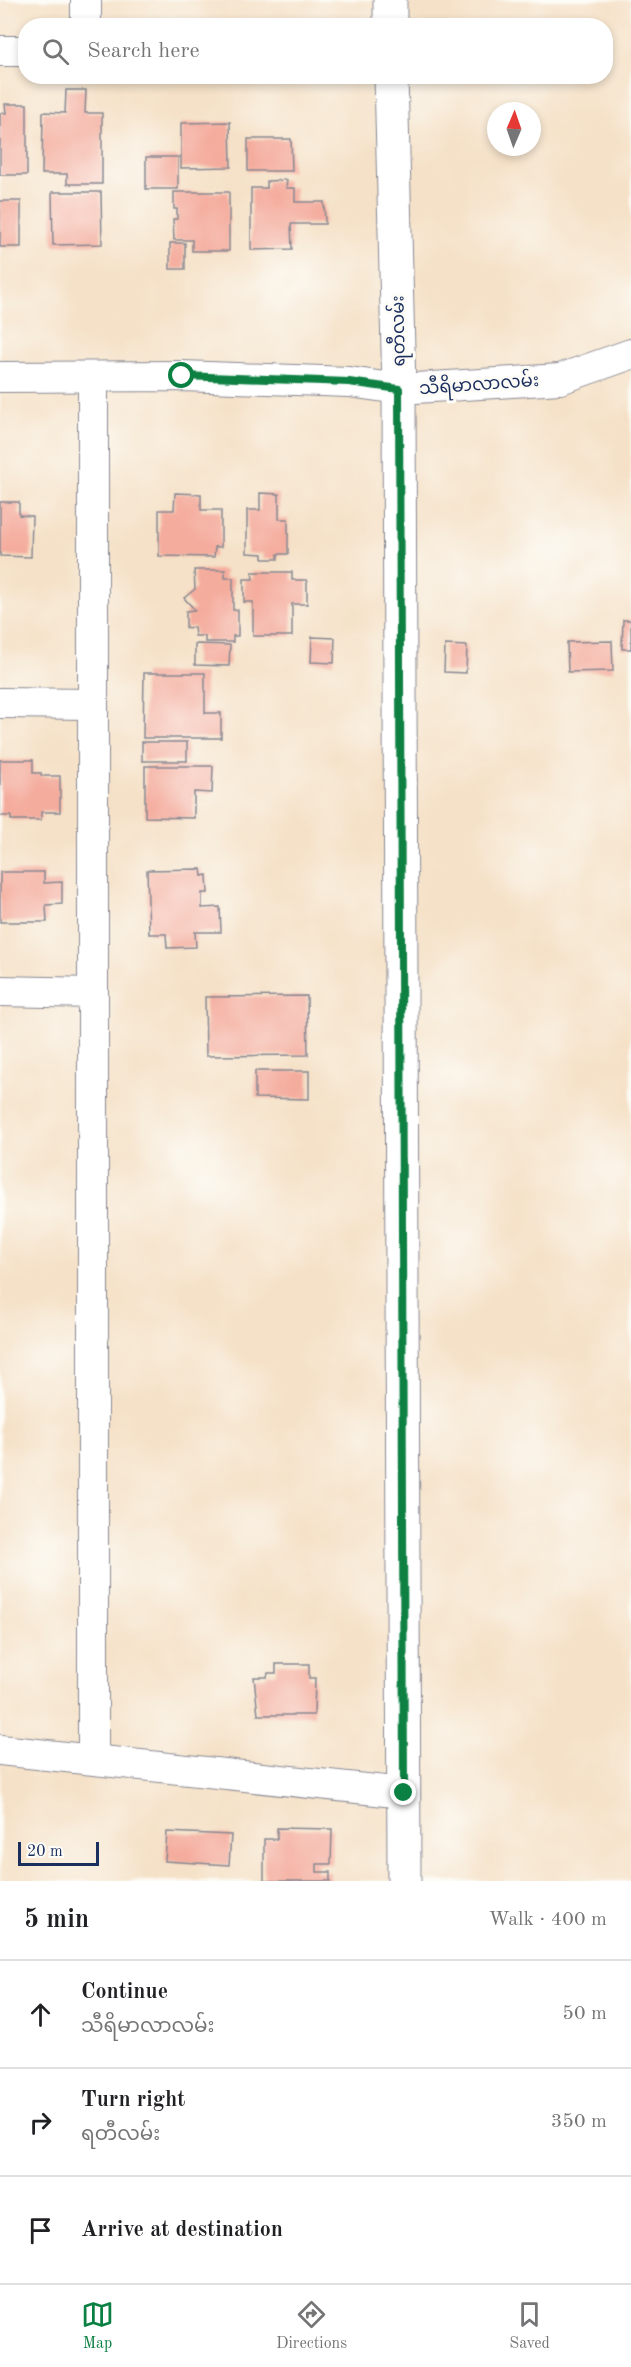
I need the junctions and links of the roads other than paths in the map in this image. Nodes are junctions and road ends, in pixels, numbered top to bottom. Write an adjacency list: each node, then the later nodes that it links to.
1 (86, 0): 3 (street)
2 (390, 0): 4 (street)
3 (86, 18)
4 (390, 18)
5 (0, 51): 6 (street)
6 (18, 51)
7 (392, 84): 11 (street, ရတီလမ်း)
8 (631, 354): 11 (street, သီရိမာလာလမ်း)
9 (0, 377): 10 (street, သီရိမာလာလမ်း)
10 (93, 377): 11 (street, သီရိမာလာလမ်း); 13 (street)
11 (399, 389): 18 (street, ရတီလမ်း)
12 (0, 703): 13 (street)
13 (93, 704): 15 (street)
14 (0, 991): 15 (street)
15 (93, 993): 17 (street)
16 (0, 1750): 17 (street)
17 (93, 1760): 18 (street)
18 (404, 1793): 19 (street, ရတီလမ်း)
19 (404, 1881)

